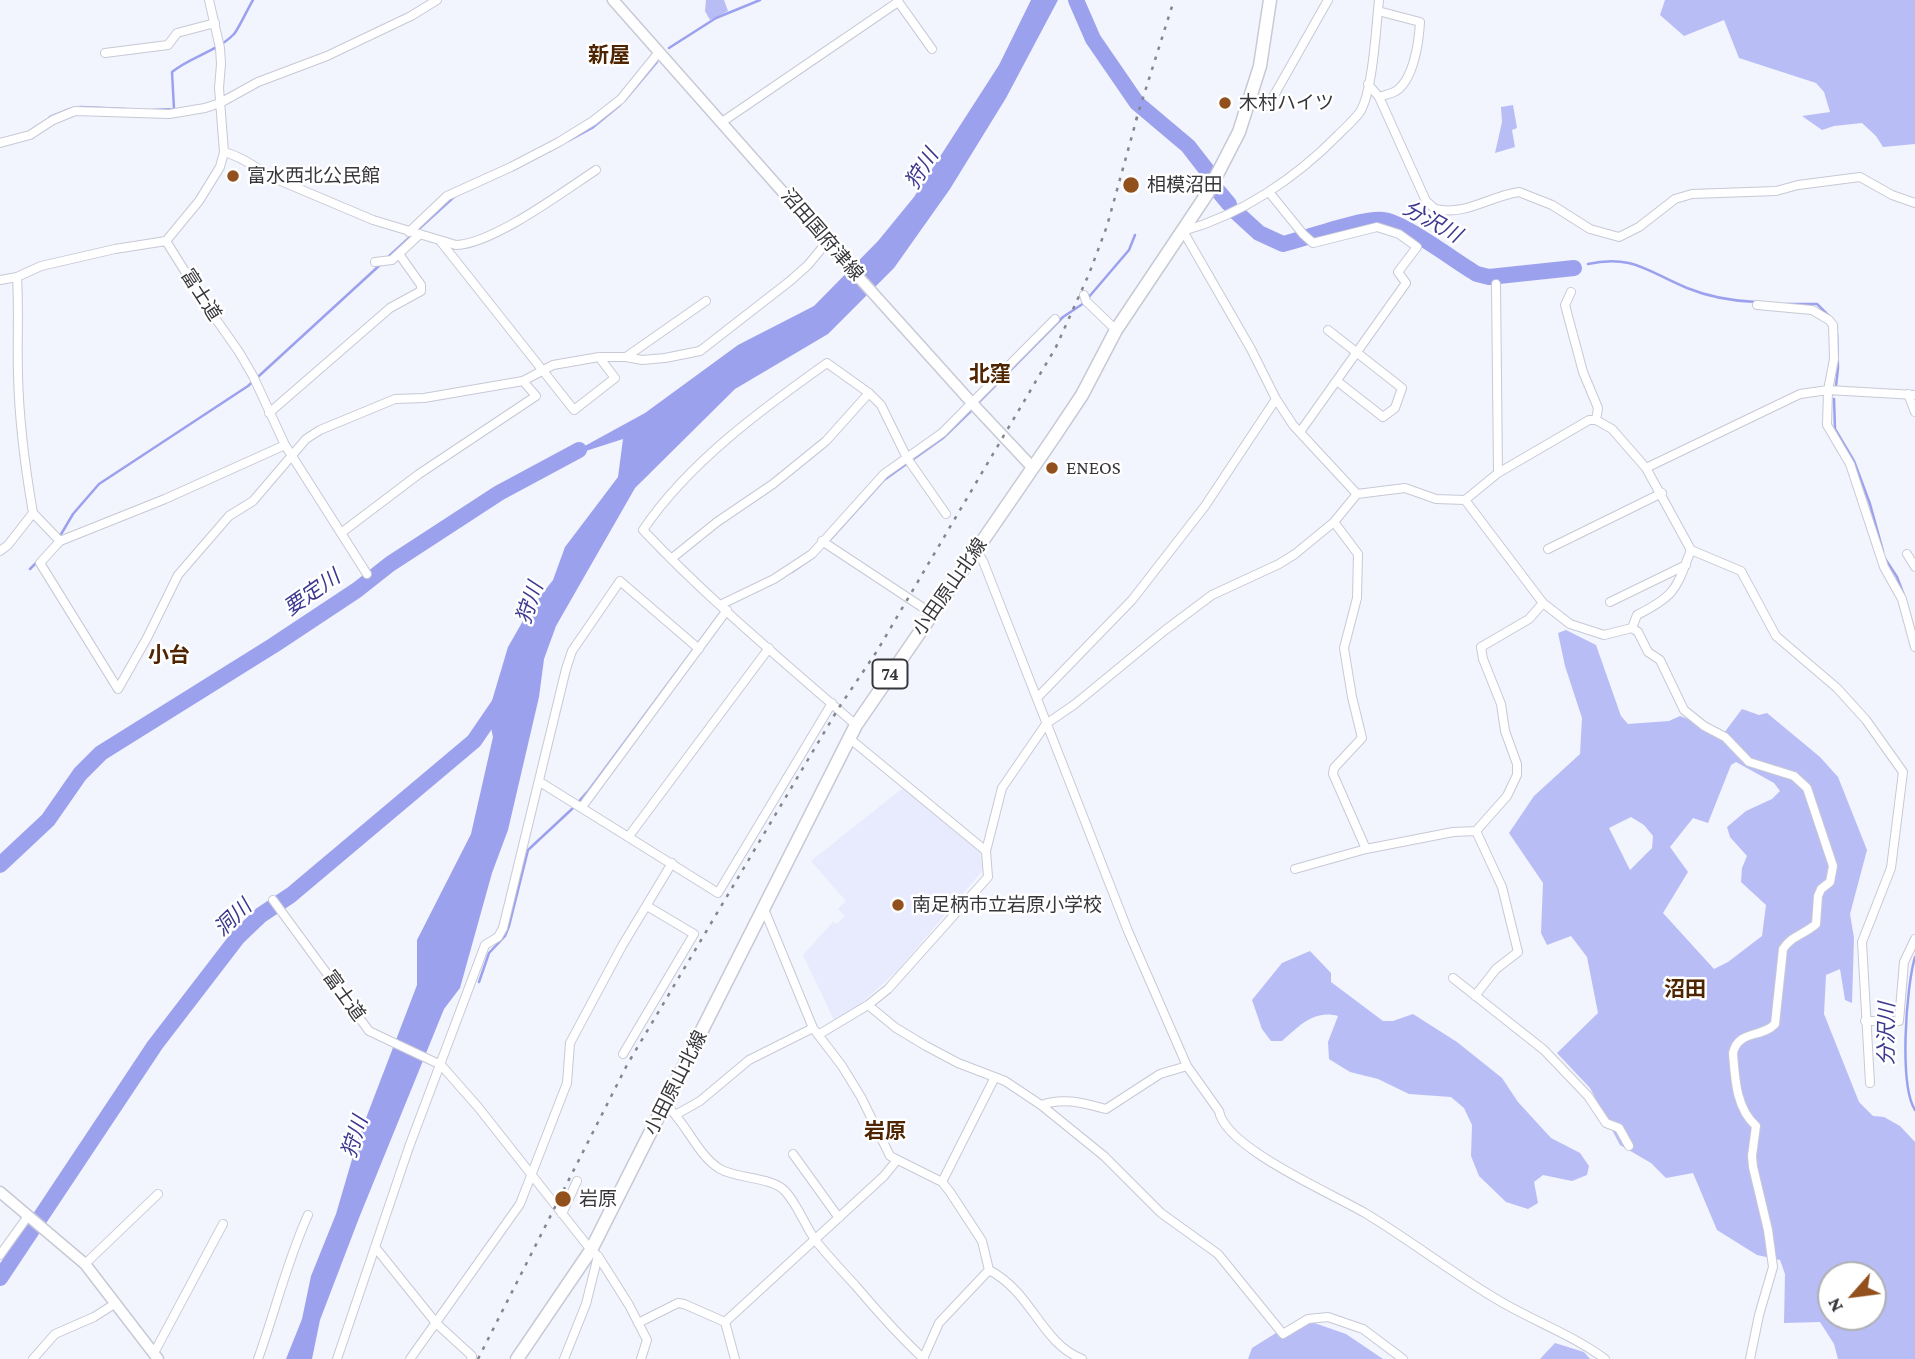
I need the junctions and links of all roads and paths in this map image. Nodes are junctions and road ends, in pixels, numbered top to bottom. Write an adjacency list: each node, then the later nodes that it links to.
1 (209, 0): 9 (street)
2 (437, 0): 16 (street)
3 (613, 0): 11 (main road, 沼田国府津線)
4 (1270, 0): 15 (main road, 小田原山北線 / 74)
5 (1328, 0): 15 (street)
6 (1379, 0): 8 (street)
7 (897, 1): 10 (street); 17 (street)
8 (1378, 11): 13 (street); 14 (street)
9 (215, 23): 12 (street); 16 (street)
10 (932, 49)
11 (659, 52): 17 (main road, 沼田国府津線); 24 (street)
12 (105, 53)
13 (1368, 84): 14 (street); 21 (street)
14 (1379, 97): 22 (street)
15 (1250, 102): 23 (main road, 小田原山北線 / 74)
16 (220, 103): 18 (street); 19 (street)
17 (722, 122): 28 (main road, 沼田国府津線)
18 (0, 143)
19 (224, 152): 24 (street); 26 (street)
20 (596, 170): 27 (street)
21 (1269, 192): 23 (street); 41 (street)
22 (1915, 203)
23 (1183, 231): 39 (main road, 小田原山北線 / 74); 50 (street)
24 (410, 232): 25 (street)
25 (420, 234): 27 (street); 29 (street)
26 (166, 241): 31 (street); 53 (street, 富士道)
27 (441, 242): 44 (street)
28 (827, 242): 43 (street); 51 (main road, 沼田国府津線)
29 (399, 254): 30 (street); 53 (street)
30 (375, 262)
31 (17, 277): 32 (street); 65 (street)
32 (0, 280)
33 (1496, 285): 61 (street)
34 (1570, 292): 54 (street)
35 (1084, 295): 39 (street)
36 (706, 301): 43 (street)
37 (1757, 305): 47 (street)
38 (1055, 319): 51 (street)
39 (1116, 330): 59 (main road, 小田原山北線 / 74)
40 (1328, 330): 41 (street)
41 (1357, 354): 46 (street); 46 (street)
42 (599, 357): 43 (street); 44 (street); 44 (street)
43 (626, 357)
44 (541, 370): 45 (street)
45 (523, 381): 57 (street); 68 (street)
46 (1337, 381): 55 (street)
47 (1828, 390): 49 (street); 60 (street); 85 (street)
48 (869, 393): 58 (street); 76 (street); 76 (street)
49 (1912, 395): 52 (street)
50 (1276, 399): 55 (street); 88 (street)
51 (971, 402): 58 (street); 59 (main road, 沼田国府津線)
52 (1915, 412)
53 (269, 413): 56 (street, 富士道)
54 (1595, 420): 60 (street); 61 (street)
55 (1300, 432): 63 (street)
56 (285, 445): 57 (street, 富士道); 69 (street)
57 (292, 456): 68 (street, 富士道); 69 (street)
58 (907, 458): 66 (street); 70 (street)
59 (1033, 468): 71 (main road, 小田原山北線 / 74)
60 (1646, 468): 62 (street)
61 (1498, 473): 64 (street)
62 (1662, 493): 72 (street); 73 (street)
63 (1357, 494): 64 (street); 67 (street)
64 (1465, 500): 81 (street)
65 (33, 513): 69 (street); 74 (street)
66 (946, 514)
67 (1335, 522): 90 (street); 97 (street)
68 (341, 533): 79 (street, 富士道)
69 (60, 541)
70 (822, 541): 82 (street); 83 (street)
71 (975, 549): 83 (main road, 小田原山北線 / 74); 88 (street)
72 (1548, 549)
73 (1691, 550): 77 (street); 108 (street)
74 (0, 551)
75 (1907, 554): 78 (street)
76 (671, 559): 82 (street)
77 (1686, 565): 80 (street); 84 (street)
78 (1915, 567)
79 (367, 575)
80 (1610, 602)
81 (1544, 603): 84 (street); 95 (street)
82 (723, 608): 86 (street); 87 (street)
83 (931, 613): 91 (main road, 小田原山北線 / 74)
84 (1632, 628): 155 (street)
85 (1915, 647)
86 (769, 648): 89 (street); 96 (street)
87 (699, 649): 93 (street); 94 (street)
88 (1037, 698): 90 (street)
89 (832, 704): 91 (street); 99 (street)
90 (1046, 724): 98 (street); 112 (street)
91 (856, 725): 92 (main road, 小田原山北線 / 74)
92 (849, 738): 98 (street); 103 (main road, 小田原山北線 / 74)
93 (540, 782): 94 (street); 111 (street)
94 (582, 807): 96 (street)
95 (1476, 831): 97 (street); 106 (street)
96 (629, 836): 99 (street)
97 (1366, 849): 100 (street)
98 (986, 851): 107 (street)
99 (672, 863): 102 (street)
100 (1295, 869)
101 (273, 900): 111 (street, 富士道)
102 (647, 906): 110 (street); 121 (street)
103 (764, 909): 109 (street); 115 (main road, 小田原山北線 / 74)
104 (1915, 939): 108 (street)
105 (1453, 978): 106 (street)
106 (1475, 996): 118 (street)
107 (868, 1005): 109 (street); 113 (street)
108 (1865, 1021): 114 (street)
109 (816, 1031): 117 (street); 120 (street)
110 (623, 1054)
111 (440, 1064): 121 (street, 富士道); 132 (street)
112 (1187, 1066): 116 (street); 154 (street)
113 (995, 1077): 116 (street); 123 (street)
114 (1870, 1083)
115 (665, 1104): 117 (street); 133 (main road, 小田原山北線 / 74)
116 (1041, 1105): 153 (street)
117 (677, 1114): 131 (street)
118 (1629, 1146)
119 (793, 1154): 129 (street)
120 (897, 1160): 123 (street); 129 (street)
121 (531, 1176): 126 (street, 富士道); 139 (street)
122 (578, 1181): 126 (street)
123 (942, 1182): 136 (street)
124 (0, 1192): 128 (main road)
125 (158, 1194): 135 (street)
126 (562, 1214): 133 (street, 富士道)
127 (308, 1215): 143 (street)
128 (28, 1216): 134 (street); 135 (main road)
129 (839, 1218): 131 (street)
130 (223, 1224): 141 (street)
131 (815, 1240): 138 (street); 151 (street)
132 (375, 1247): 139 (street); 144 (street)
133 (594, 1253): 140 (street, 富士道); 147 (main road, 小田原山北線 / 74); 148 (street)
134 (0, 1255)
135 (85, 1264): 137 (main road)
136 (989, 1270): 151 (street); 152 (street)
137 (116, 1303): 141 (main road); 142 (street)
138 (725, 1322): 140 (street); 150 (street)
139 (436, 1323): 145 (street); 146 (street)
140 (638, 1323): 149 (street)
141 (153, 1356)
142 (33, 1359)
143 (258, 1359)
144 (337, 1359)
145 (410, 1359)
146 (471, 1359)
147 (517, 1359)
148 (564, 1359)
149 (641, 1359)
150 (735, 1359)
151 (923, 1359)
152 (1082, 1359)
153 (1403, 1359)
154 (1605, 1359)
155 (1750, 1359)

